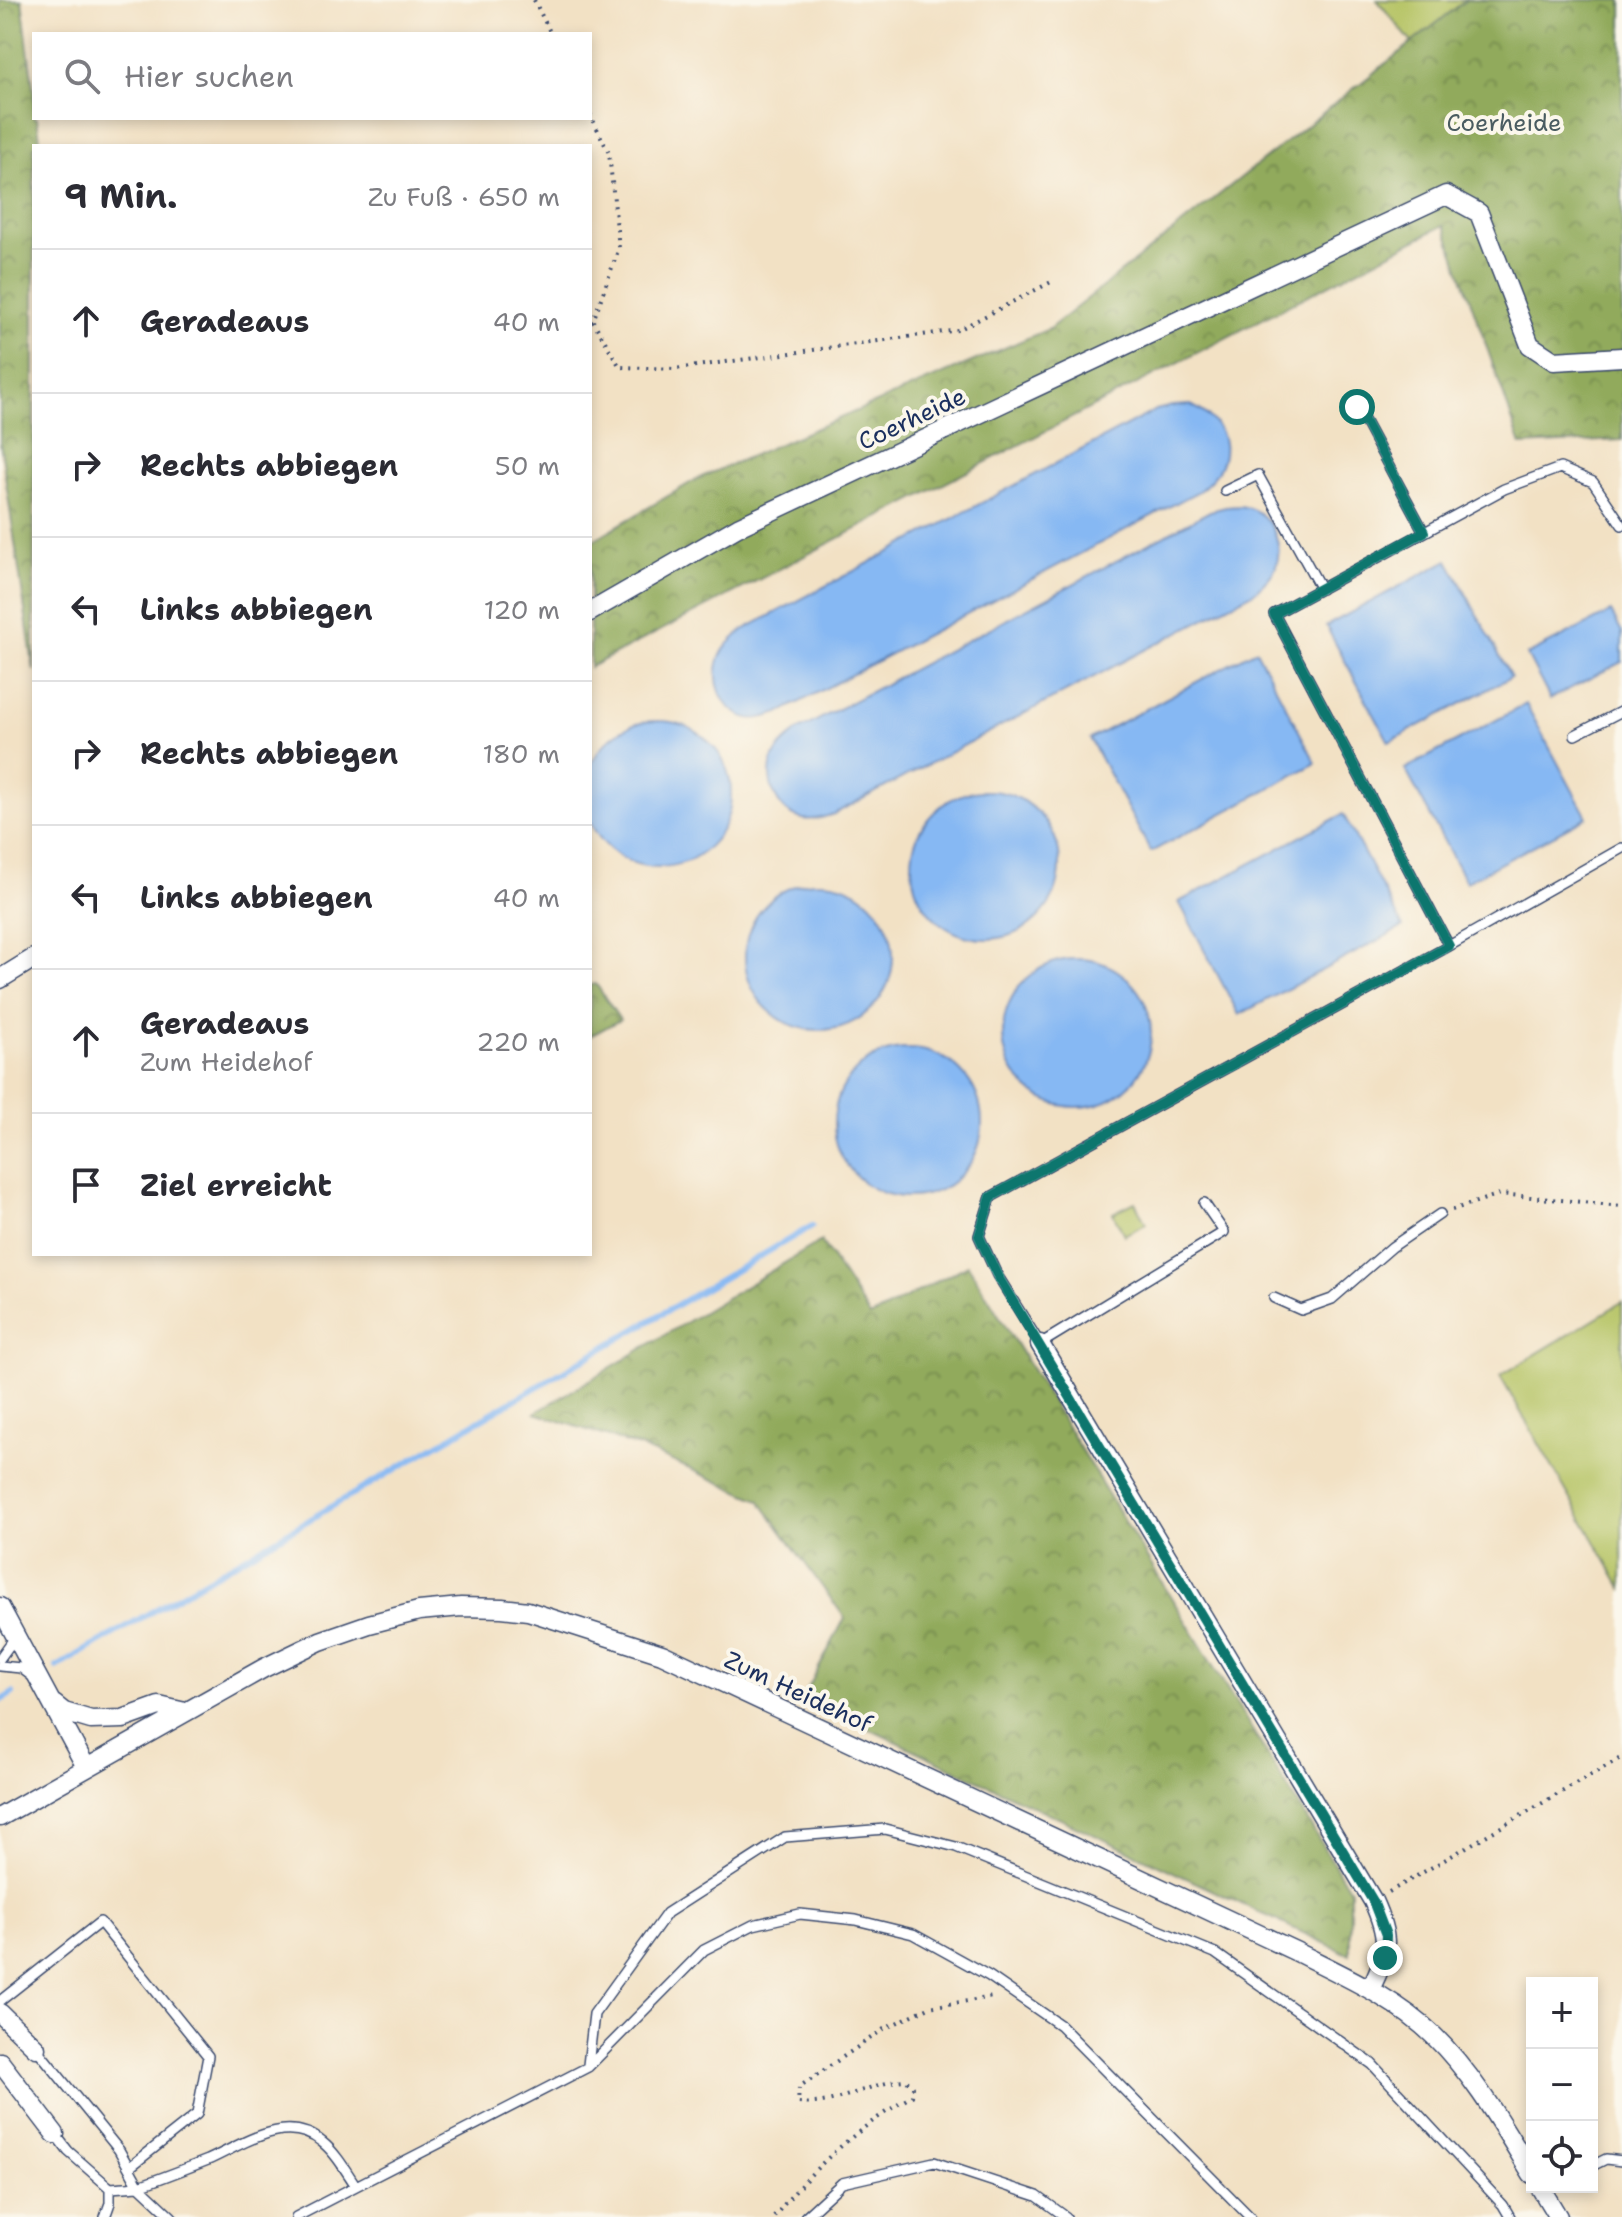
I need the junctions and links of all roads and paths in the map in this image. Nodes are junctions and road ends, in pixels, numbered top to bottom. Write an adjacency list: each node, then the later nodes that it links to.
1 (534, 0): 2 (path)
2 (550, 32)
3 (592, 118): 4 (path)
4 (1055, 280)
5 (1622, 357): 11 (street, Coerheide)
6 (1357, 407): 9 (lane)
7 (1225, 491): 10 (lane)
8 (1622, 525): 9 (lane)
9 (1424, 532): 10 (lane)
10 (1321, 589): 15 (lane)
11 (592, 611)
12 (1622, 711): 13 (lane)
13 (1575, 735)
14 (1622, 848): 15 (lane)
15 (1449, 946): 22 (lane)
16 (32, 959): 17 (street)
17 (0, 979)
18 (1204, 1203): 22 (lane)
19 (1622, 1206): 20 (path)
20 (1440, 1214): 21 (lane)
21 (1274, 1298)
22 (1040, 1344): 32 (street)
23 (0, 1607): 24 (street)
24 (16, 1636): 25 (lane); 27 (street)
25 (0, 1658)
26 (0, 1666): 27 (lane)
27 (47, 1694): 28 (street); 30 (street)
28 (185, 1712): 30 (street, Zum Heidehof); 33 (street, Zum Heidehof)
29 (1622, 1757): 32 (path)
30 (86, 1767): 31 (street, Zum Heidehof)
31 (0, 1817)
32 (1373, 1901): 33 (street)
33 (1370, 1989): 43 (street, Zum Heidehof)
34 (1010, 1991): 39 (lane); 52 (path); 55 (lane)
35 (0, 2001): 44 (lane)
36 (0, 2013): 37 (street)
37 (36, 2048): 44 (lane)
38 (0, 2062): 40 (street)
39 (588, 2067): 46 (lane); 56 (lane)
40 (55, 2134): 47 (lane)
41 (1622, 2161): 42 (lane)
42 (1598, 2163)
43 (1526, 2164)
44 (130, 2167): 45 (lane)
45 (139, 2186): 46 (lane); 47 (lane); 50 (lane)
46 (356, 2186): 51 (lane)
47 (110, 2188): 49 (lane)
48 (1549, 2193): 57 (street)
49 (105, 2217)
50 (172, 2217)
51 (296, 2217)
52 (774, 2217)
53 (805, 2217): 54 (lane)
54 (1066, 2217)
55 (1250, 2217)
56 (1510, 2217)
57 (1558, 2217)

